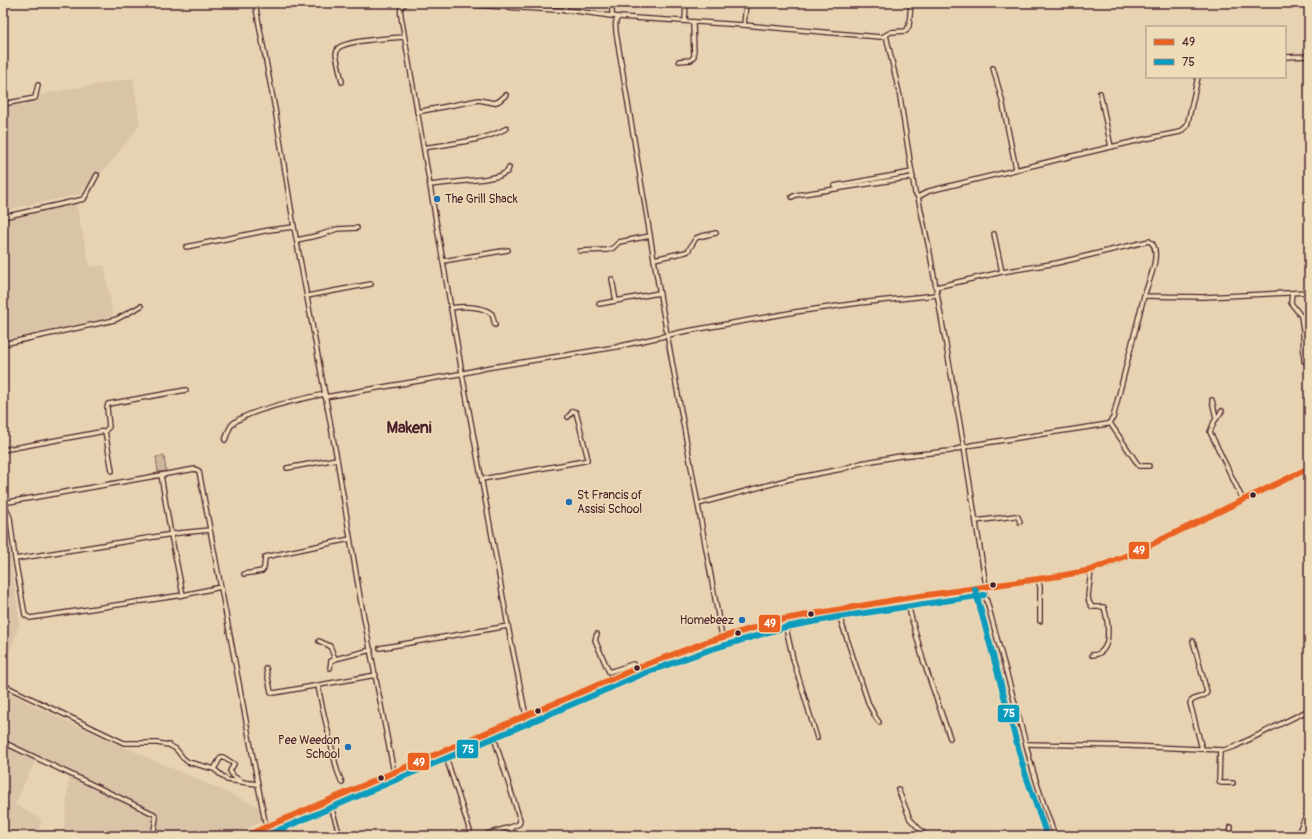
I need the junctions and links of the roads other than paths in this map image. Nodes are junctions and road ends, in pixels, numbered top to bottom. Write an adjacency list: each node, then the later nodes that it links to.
1 (255, 3): 41 (street)
2 (406, 3): 16 (street)
3 (435, 3): 9 (street)
4 (566, 3): 9 (street)
5 (612, 3): 10 (street)
6 (686, 3): 12 (street)
7 (746, 3): 14 (street)
8 (910, 3): 15 (street)
9 (565, 11): 10 (street)
10 (612, 16): 11 (street)
11 (619, 17): 12 (street); 45 (street)
12 (685, 21): 13 (street)
13 (693, 22): 14 (street); 19 (street)
14 (744, 25): 15 (street)
15 (886, 35): 33 (street)
16 (404, 37): 22 (street); 27 (street)
17 (1309, 56): 18 (street)
18 (1286, 57)
19 (680, 61)
20 (993, 68): 32 (street)
21 (1198, 78): 29 (street)
22 (342, 82)
23 (38, 85): 26 (street)
24 (1100, 93): 29 (street)
25 (506, 95): 27 (street)
26 (3, 104)
27 (417, 112): 30 (street)
28 (507, 128): 30 (street)
29 (1112, 147): 32 (street)
30 (424, 148): 36 (street)
31 (509, 168): 36 (street)
32 (1016, 169): 39 (street)
33 (912, 172): 35 (street); 37 (street)
34 (97, 175): 40 (street)
35 (913, 177): 38 (street); 39 (street)
36 (430, 185): 51 (street)
37 (834, 186)
38 (792, 197)
39 (918, 197): 55 (street)
40 (3, 218)
41 (294, 227): 46 (street); 47 (street)
42 (357, 228): 46 (street)
43 (716, 233): 50 (street)
44 (994, 234): 52 (street)
45 (650, 236): 49 (street); 50 (street)
46 (296, 240): 60 (street)
47 (186, 247)
48 (508, 250): 51 (street)
49 (580, 251)
50 (654, 259): 57 (street)
51 (443, 261): 65 (street)
52 (1002, 272): 55 (street); 61 (street)
53 (612, 279): 62 (street)
54 (371, 284): 60 (street)
55 (936, 287): 59 (street)
56 (1309, 292): 58 (street)
57 (659, 293): 62 (street); 67 (street)
58 (1292, 293): 61 (street); 69 (street)
59 (937, 295): 67 (street); 80 (street)
60 (307, 296): 72 (street)
61 (1144, 296): 77 (street)
62 (616, 301): 63 (street)
63 (599, 304)
64 (141, 306): 68 (street)
65 (451, 308): 66 (street); 70 (street)
66 (495, 325)
67 (667, 335): 70 (street); 91 (street)
68 (3, 344)
69 (1304, 361)
70 (462, 373): 72 (street); 88 (street)
71 (186, 390): 78 (street)
72 (325, 395): 79 (street); 82 (street)
73 (1212, 400): 76 (street)
74 (1222, 410): 76 (street)
75 (568, 417): 88 (street)
76 (1216, 418): 89 (street)
77 (1110, 423): 80 (street); 83 (street)
78 (105, 431): 81 (street); 86 (street)
79 (225, 440)
80 (964, 447): 91 (street); 92 (street)
81 (3, 450)
82 (337, 458): 84 (street); 96 (street)
83 (1149, 466)
84 (286, 468)
85 (1309, 468): 89 (main road)
86 (112, 471)
87 (161, 474): 90 (street); 94 (street); 95 (street)
88 (482, 479): 108 (street)
89 (1243, 500): 98 (main road)
90 (4, 503): 97 (street)
91 (698, 504): 110 (street)
92 (976, 521): 93 (street); 101 (street)
93 (1020, 522)
94 (210, 530): 95 (street); 102 (street)
95 (171, 535): 97 (street); 103 (street)
96 (350, 539): 99 (street); 114 (street)
97 (15, 559): 103 (street)
98 (1091, 570): 100 (main road); 115 (street)
99 (244, 574)
100 (1038, 579): 101 (main road); 107 (street)
101 (985, 586): 104 (main road); 130 (street)
102 (222, 587): 103 (street); 139 (street)
103 (183, 595)
104 (906, 598): 105 (main road); 128 (street)
105 (837, 609): 106 (main road); 125 (street)
106 (784, 619): 110 (main road); 127 (street)
107 (1040, 621)
108 (508, 626): 113 (street); 124 (street)
109 (597, 634): 119 (street)
110 (722, 637): 119 (main road)
111 (1193, 641): 131 (street)
112 (319, 642): 116 (street)
113 (380, 648)
114 (371, 650): 116 (street); 120 (street)
115 (1092, 655)
116 (335, 659): 118 (street)
117 (266, 668): 122 (street)
118 (330, 668)
119 (635, 670): 124 (main road)
120 (376, 675): 122 (street); 135 (street)
121 (3, 685): 134 (street)
122 (318, 686): 137 (street)
123 (1309, 710): 132 (street)
124 (526, 716): 126 (main road)
125 (879, 722)
126 (492, 731): 133 (main road); 146 (street)
127 (817, 738)
128 (950, 738)
129 (3, 742): 149 (street)
130 (1026, 744): 131 (street); 159 (street)
131 (1202, 749): 132 (street)
132 (1220, 750): 138 (street)
133 (444, 751): 135 (main road); 148 (street)
134 (214, 769): 136 (street); 136 (street)
135 (394, 772): 141 (main road)
136 (245, 783): 139 (street)
137 (342, 783)
138 (1233, 783)
139 (257, 784): 145 (street)
140 (898, 789): 156 (street)
141 (328, 800): 143 (main road); 153 (street)
142 (1309, 812): 161 (street)
143 (282, 820): 144 (main road); 152 (street)
144 (274, 823): 145 (main road); 151 (street)
145 (266, 827): 150 (main road)
146 (511, 827): 154 (street); 155 (street)
147 (1231, 827): 160 (street)
148 (470, 831)
149 (153, 836)
150 (245, 836)
151 (276, 836)
152 (287, 836)
153 (340, 836)
154 (486, 836)
155 (514, 836)
156 (926, 836)
157 (939, 836): 158 (street)
158 (950, 836)
159 (1055, 836)
160 (1230, 836)
161 (1297, 836)

